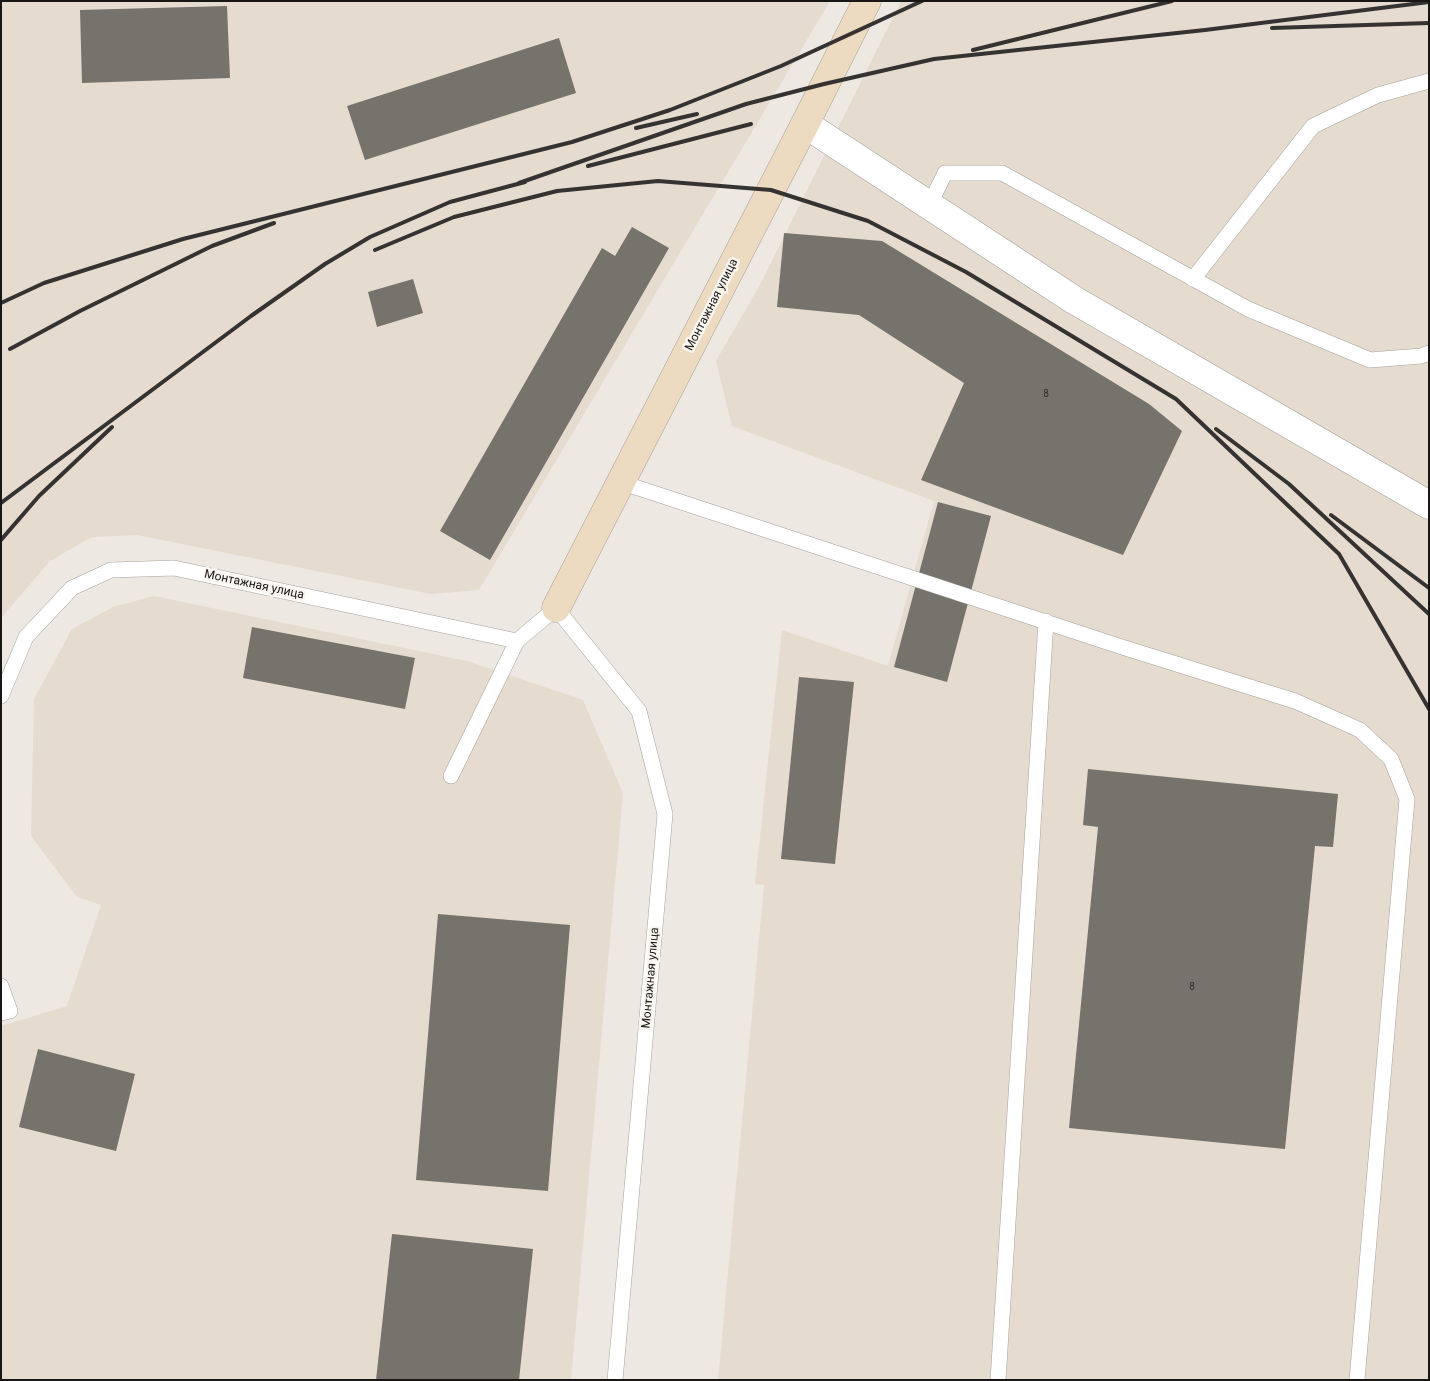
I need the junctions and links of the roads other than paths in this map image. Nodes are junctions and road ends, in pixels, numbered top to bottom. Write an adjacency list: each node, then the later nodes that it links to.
1 (866, 1): 3 (street, Монтажная улица)
2 (1429, 81): 5 (lane)
3 (805, 124): 4 (street); 7 (street, Монтажная улица)
4 (929, 206): 5 (lane); 8 (street)
5 (1193, 279): 6 (lane)
6 (1429, 353)
7 (620, 482): 9 (street, Монтажная улица); 10 (lane)
8 (1429, 505)
9 (556, 608): 11 (lane, Монтажная улица); 16 (lane, Монтажная улица)
10 (1046, 621): 17 (lane); 18 (lane)
11 (517, 641): 12 (lane, Монтажная улица); 13 (lane)
12 (1, 696)
13 (451, 776)
14 (1, 986): 15 (lane)
15 (1, 1013)
16 (615, 1380)
17 (998, 1380)
18 (1357, 1380)

